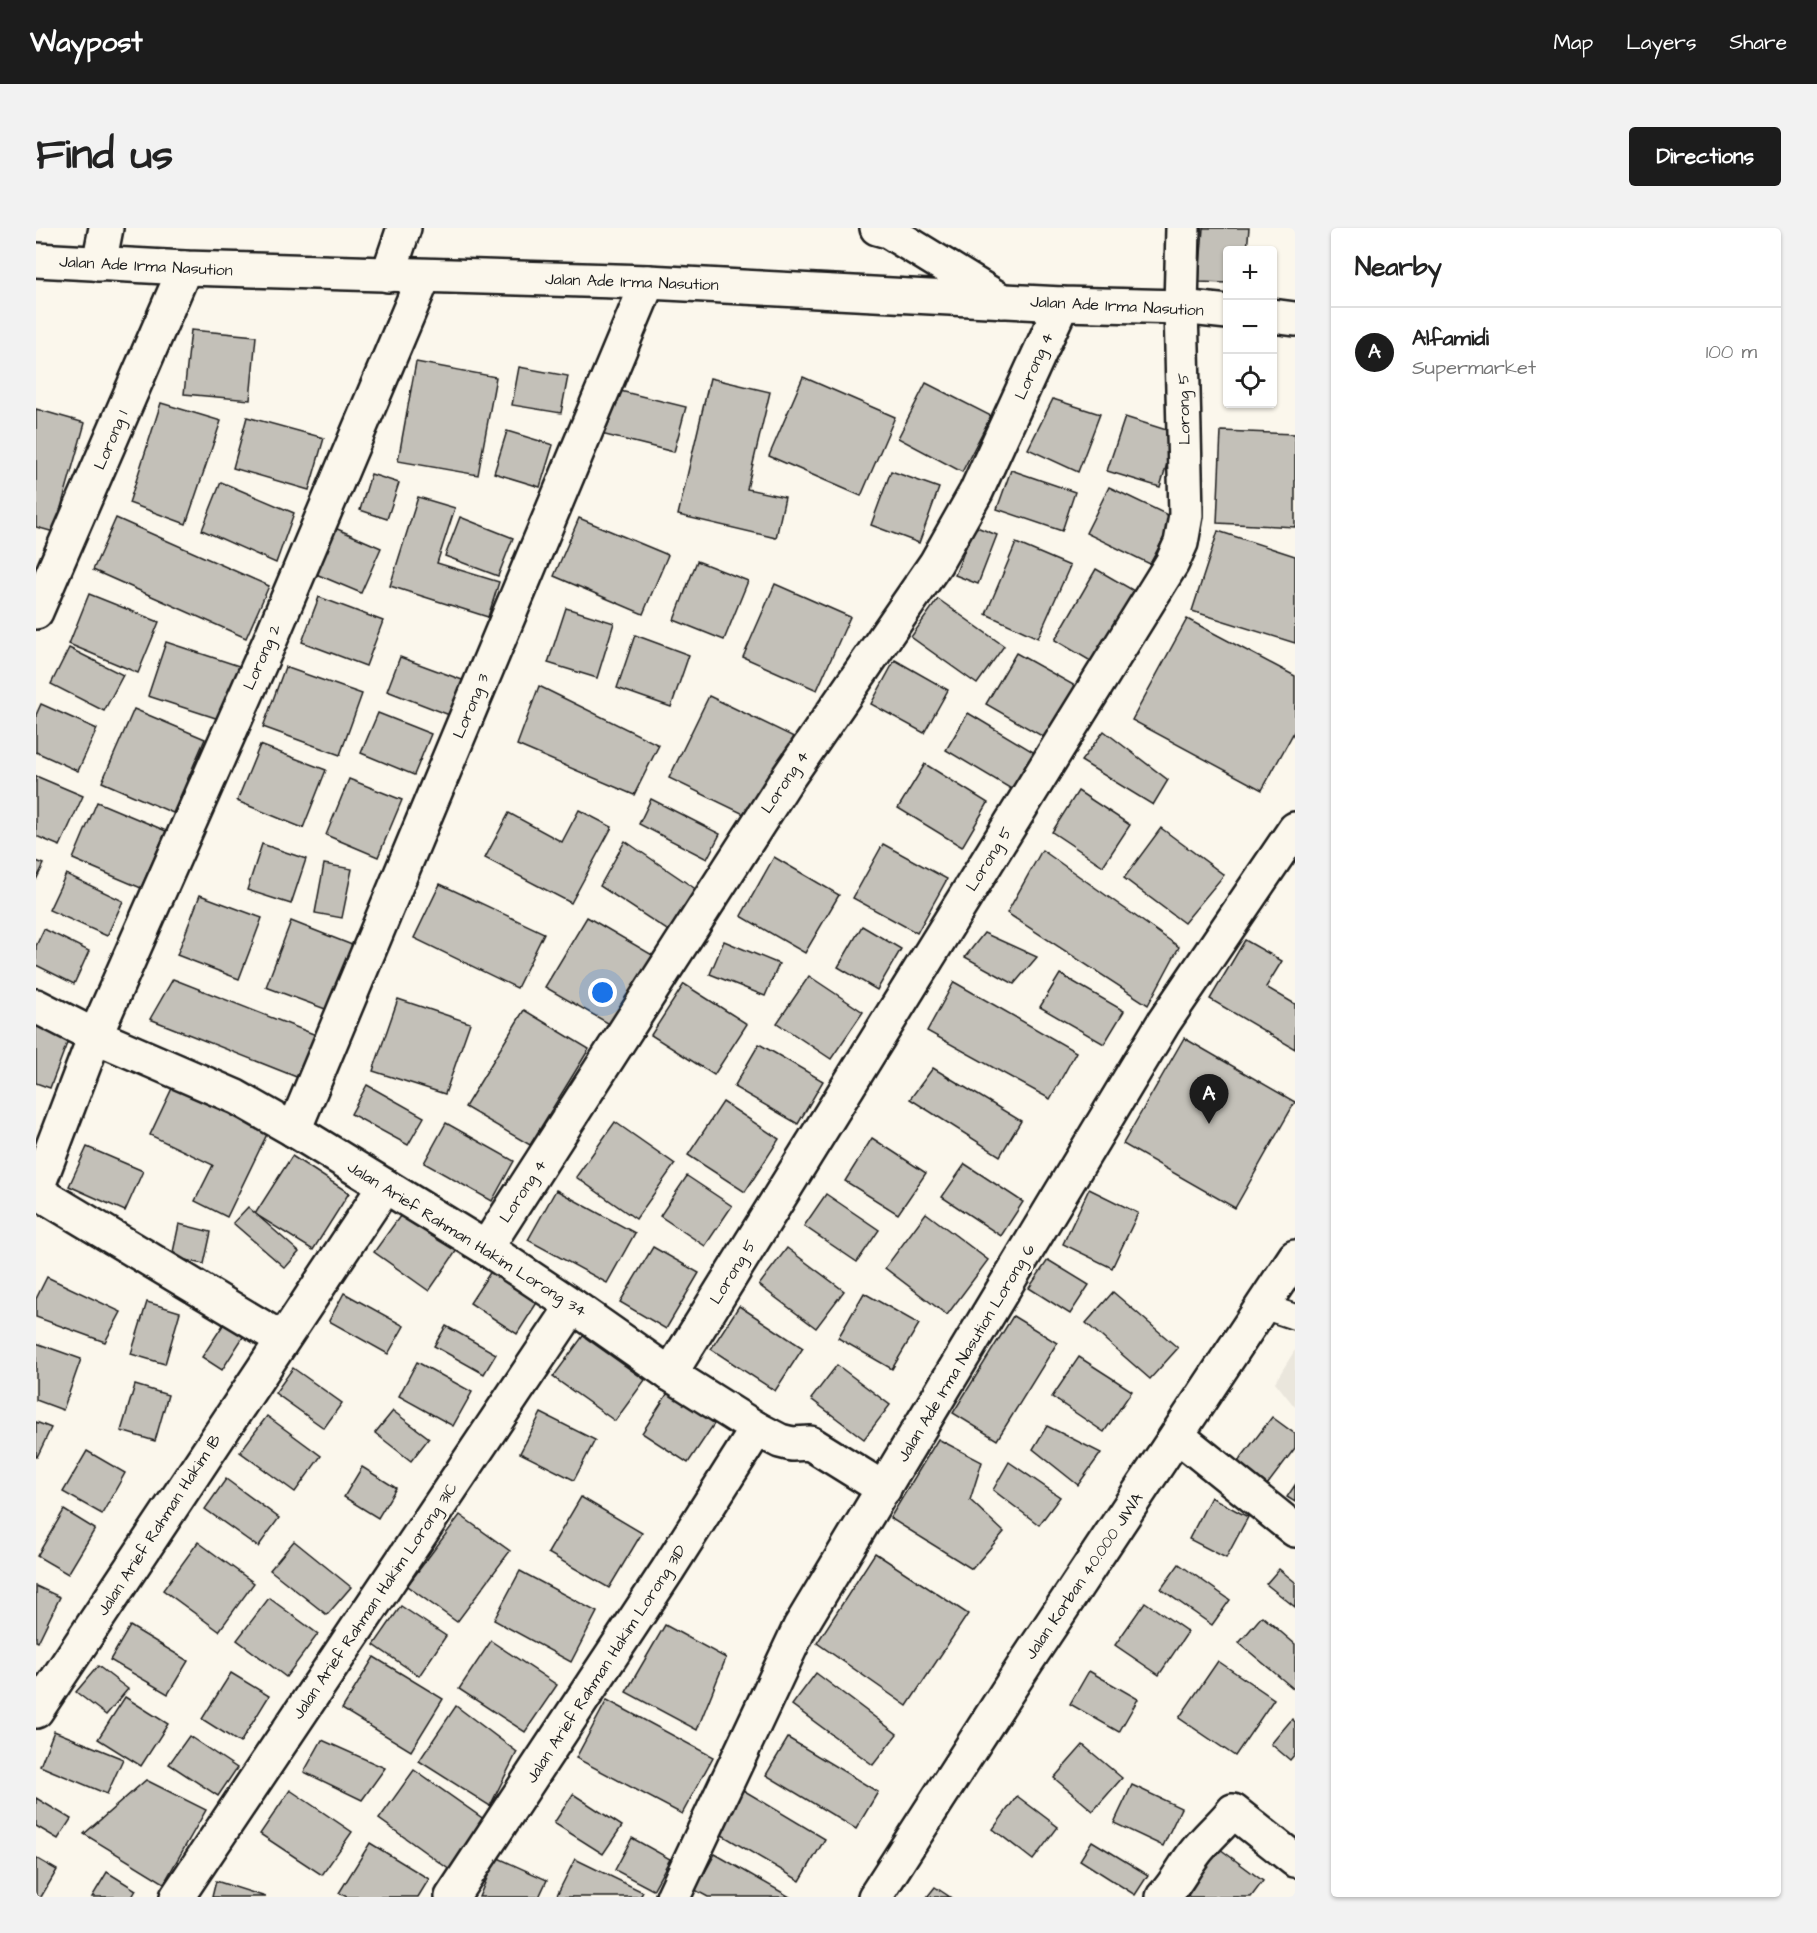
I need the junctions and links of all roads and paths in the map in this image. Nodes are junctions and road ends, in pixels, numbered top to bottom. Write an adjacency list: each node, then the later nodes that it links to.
1 (106, 228): 6 (street)
2 (404, 228): 8 (street)
3 (877, 228): 11 (street)
4 (1183, 228): 13 (street, Lorong 5)
5 (36, 260): 6 (street, Jalan Ade Irma Nasution)
6 (99, 264): 7 (street, Jalan Ade Irma Nasution)
7 (185, 268): 8 (street, Jalan Ade Irma Nasution); 17 (street, Lorong 1)
8 (388, 275): 9 (street, Jalan Ade Irma Nasution)
9 (424, 276): 10 (street, Jalan Ade Irma Nasution); 20 (street, Lorong 2)
10 (648, 282): 11 (street, Jalan Ade Irma Nasution); 21 (street, Lorong 3)
11 (1002, 301): 12 (street, Jalan Ade Irma Nasution)
12 (1062, 304): 13 (street, Jalan Ade Irma Nasution); 24 (street, Lorong 4)
13 (1181, 307): 14 (street, Jalan Ade Irma Nasution); 30 (street, Lorong 5)
14 (1223, 312)
15 (1277, 317): 16 (street)
16 (1295, 319)
17 (36, 612)
18 (1295, 829): 33 (street, Jalan Ade Irma Nasution Lorong 6)
19 (36, 1006): 20 (street, Jalan Arief Rahman Hakim Lorong 34)
20 (95, 1036): 21 (street, Jalan Arief Rahman Hakim Lorong 34); 23 (street, Lorong 2)
21 (294, 1130): 22 (street, Jalan Arief Rahman Hakim Lorong 34)
22 (385, 1186): 24 (street, Jalan Arief Rahman Hakim Lorong 34); 29 (street, Jalan Arief Rahman Hakim 1B)
23 (36, 1191): 29 (street)
24 (486, 1248): 26 (street, Jalan Arief Rahman Hakim Lorong 34)
25 (1295, 1257): 27 (street, Jalan Korban 40.000 JIWA)
26 (573, 1306): 30 (street, Jalan Arief Rahman Hakim Lorong 34); 37 (street, Jalan Arief Rahman Hakim Lorong 31C)
27 (1262, 1306): 28 (lane); 32 (street, Jalan Korban 40.000 JIWA)
28 (1295, 1317)
29 (282, 1339): 35 (street, Jalan Arief Rahman Hakim 1B)
30 (670, 1374): 31 (street, Jalan Arief Rahman Hakim Lorong 34)
31 (757, 1429): 33 (street, Jalan Arief Rahman Hakim Lorong 34); 38 (street, Jalan Arief Rahman Hakim Lorong 31D)
32 (1178, 1436): 34 (street); 40 (street, Jalan Korban 40.000 JIWA)
33 (884, 1489): 39 (street, Jalan Ade Irma Nasution Lorong 6)
34 (1295, 1530)
35 (36, 1711)
36 (1295, 1860): 41 (street)
37 (177, 1897)
38 (452, 1897)
39 (673, 1897)
40 (875, 1897)
41 (1163, 1897)

